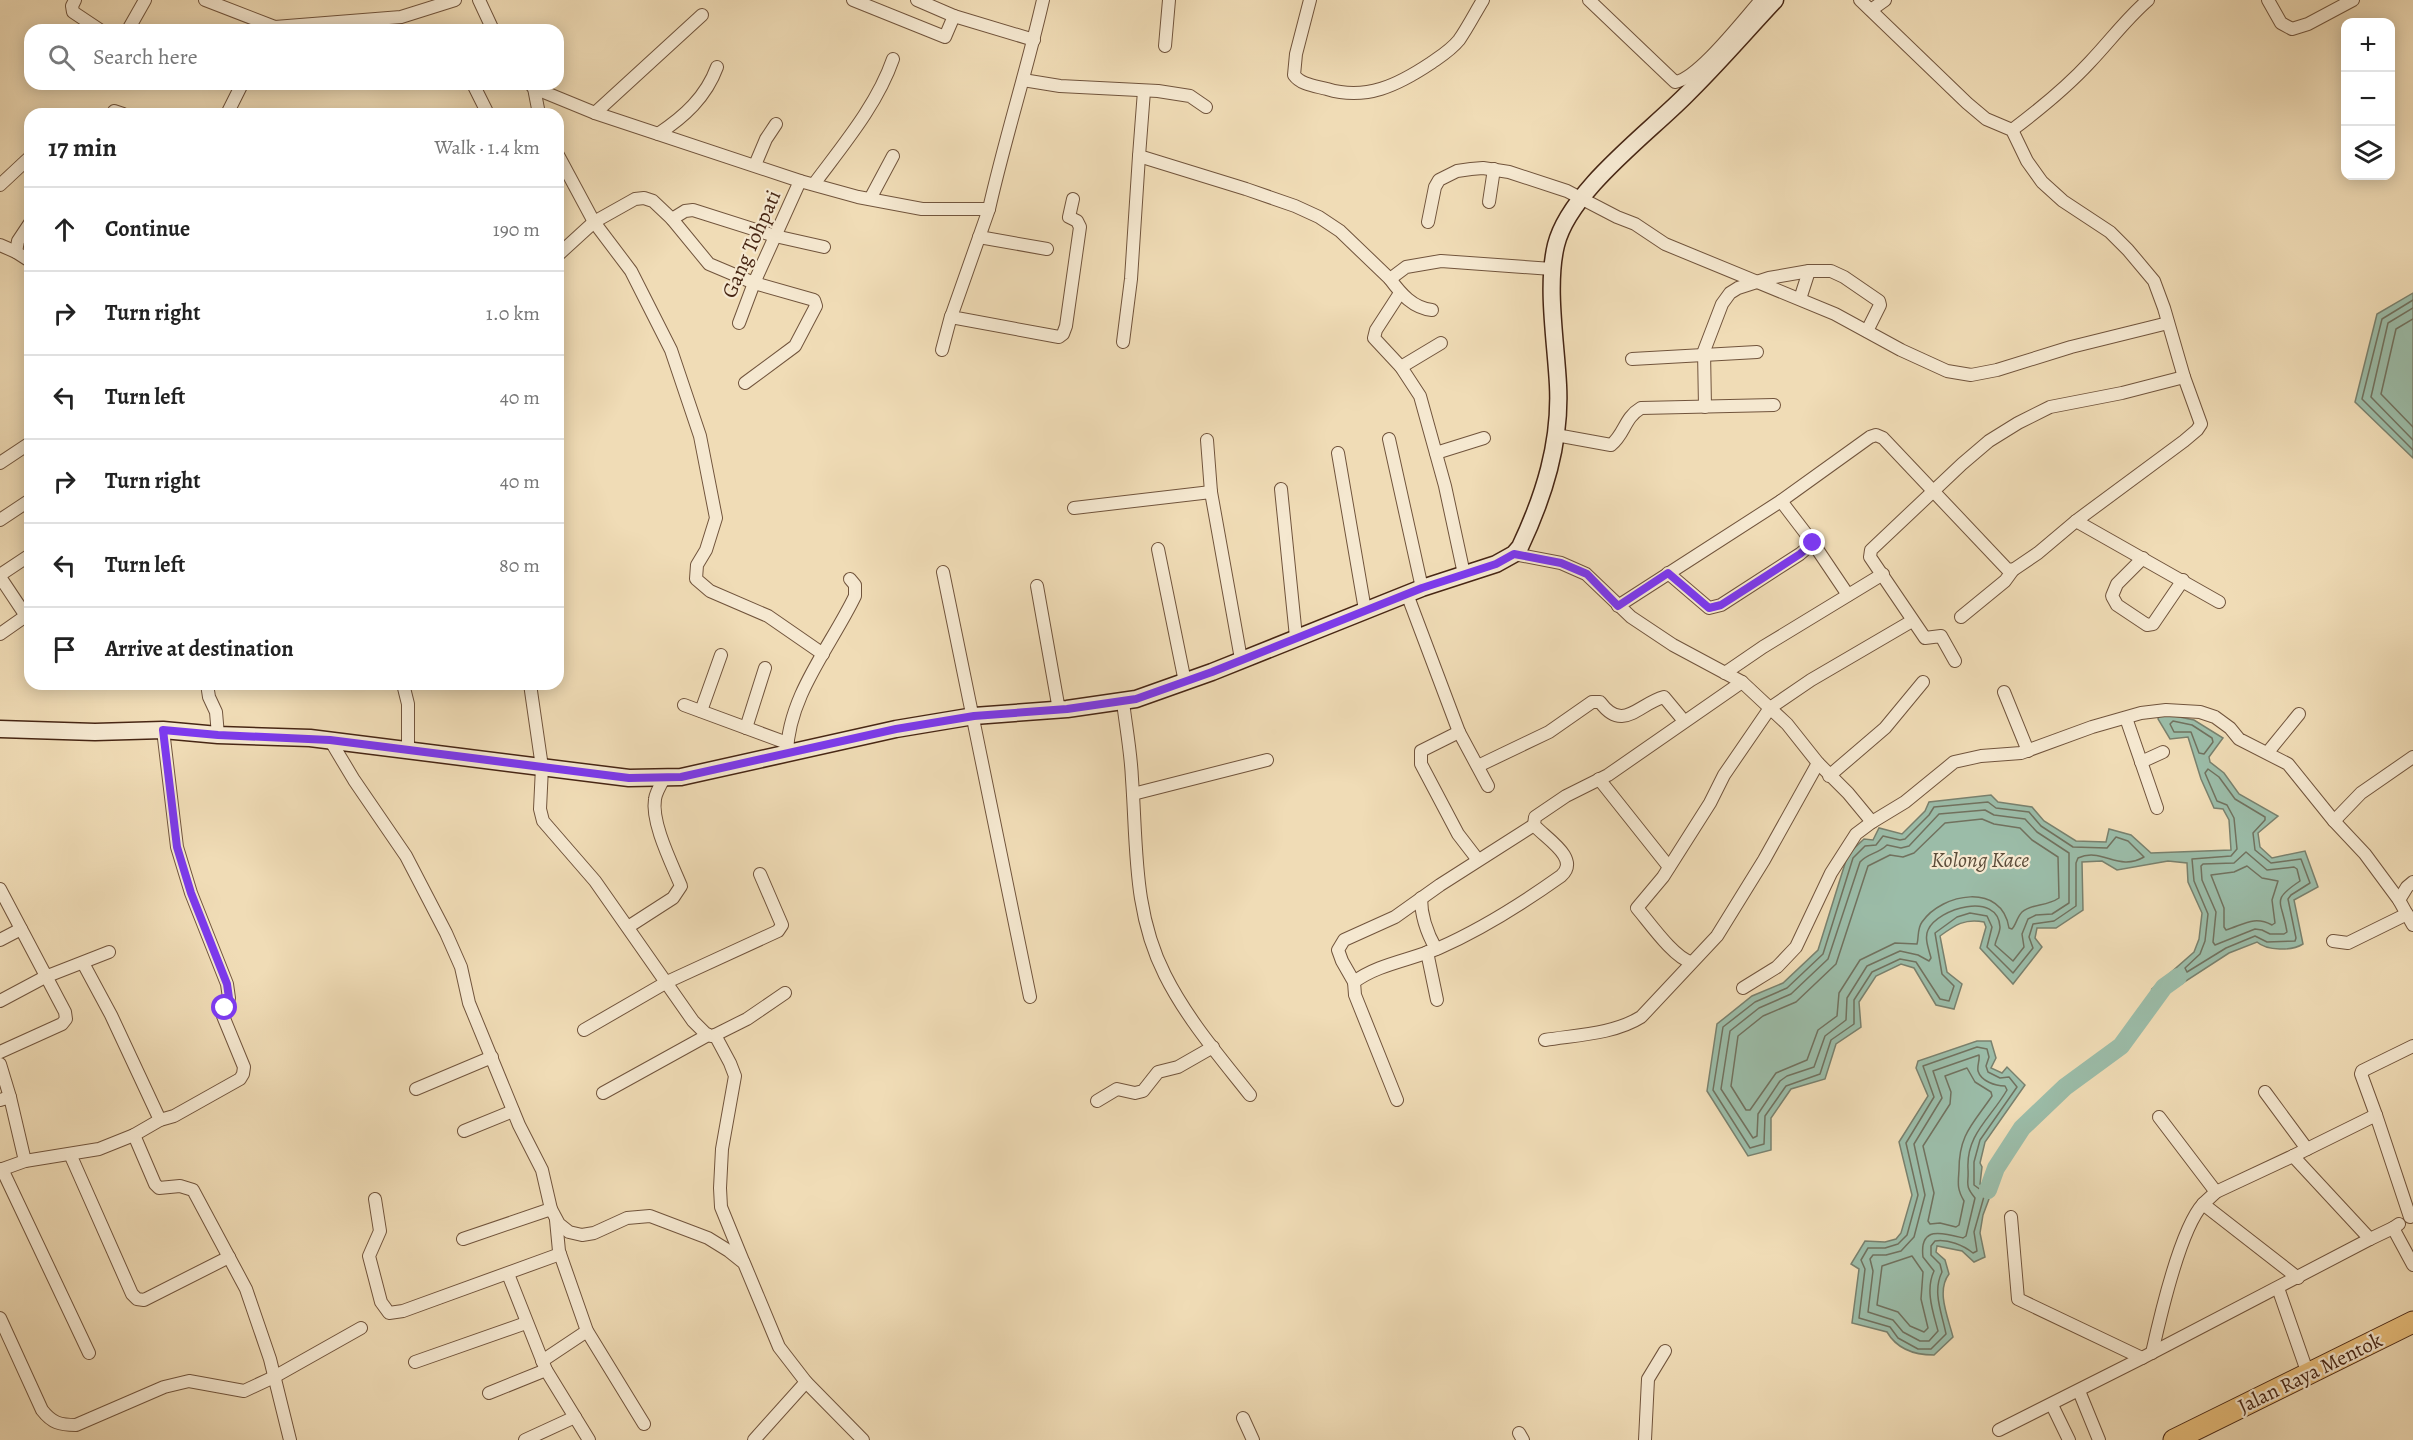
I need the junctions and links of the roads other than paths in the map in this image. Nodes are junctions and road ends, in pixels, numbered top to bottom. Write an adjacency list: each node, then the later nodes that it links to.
1 (75, 0): 25 (street)
2 (145, 0): 26 (street)
3 (205, 0): 22 (street)
4 (243, 0): 22 (street)
5 (455, 0): 28 (street)
6 (479, 0): 29 (street)
7 (853, 0): 24 (street)
8 (917, 0): 24 (street)
9 (1042, 0): 30 (street)
10 (1169, 0): 31 (street)
11 (1310, 0): 12 (street)
12 (1483, 0)
13 (1589, 0): 14 (street)
14 (1761, 0)
15 (1775, 0): 57 (street)
16 (1860, 0): 21 (street)
17 (1885, 0): 21 (street)
18 (2148, 0): 46 (street)
19 (2268, 0): 20 (street)
20 (2353, 0)
21 (1871, 10): 46 (street)
22 (233, 11): 27 (street)
23 (702, 15): 44 (street)
24 (954, 16): 30 (street)
25 (91, 24)
26 (131, 24)
27 (264, 24)
28 (320, 24)
29 (490, 24)
30 (1034, 40): 34 (street)
31 (1165, 46)
32 (893, 59): 55 (street)
33 (717, 67): 47 (street)
34 (1023, 80): 39 (street); 61 (street)
35 (239, 90): 41 (street)
36 (475, 90): 42 (street)
37 (533, 90): 43 (street)
38 (541, 90): 44 (street)
39 (1144, 91): 40 (street); 49 (street)
40 (1206, 107)
41 (230, 108)
42 (485, 108)
43 (538, 108)
44 (596, 113): 47 (street)
45 (776, 124): 51 (street)
46 (2012, 130): 84 (street)
47 (658, 134): 51 (street)
48 (893, 156): 58 (street)
49 (1139, 156): 76 (street); 86 (street)
50 (24, 163): 56 (street)
51 (755, 165): 54 (street)
52 (564, 166): 63 (street)
53 (1494, 170): 57 (street); 60 (street); 64 (street)
54 (800, 181): 55 (street); 66 (street, Gang Tohpati)
55 (814, 184): 58 (street)
56 (0, 185)
57 (1581, 198): 74 (street); 77 (street)
58 (870, 199): 61 (street)
59 (1073, 200): 82 (street)
60 (1489, 202)
61 (989, 208): 67 (street)
62 (672, 219): 63 (street); 66 (street); 78 (street)
63 (594, 222): 71 (street); 138 (street)
64 (1428, 222)
65 (24, 232): 72 (street)
66 (775, 236): 69 (street); 78 (street, Gang Tohpati)
67 (979, 237): 70 (street); 82 (street)
68 (0, 245): 72 (street)
69 (824, 248)
70 (1047, 249)
71 (564, 250)
72 (16, 252): 73 (street)
73 (24, 257)
74 (1552, 270): 76 (street); 97 (street)
75 (1809, 272): 77 (street); 80 (street); 85 (street)
76 (1390, 279): 79 (street)
77 (1757, 282): 80 (street); 90 (street)
78 (754, 283): 83 (street, Gang Tohpati); 94 (street)
79 (1400, 293): 81 (street); 92 (street)
80 (1800, 299): 85 (street)
81 (1432, 310)
82 (951, 316): 88 (street)
83 (739, 323)
84 (2168, 323): 85 (street); 93 (street)
85 (1867, 332)
86 (1123, 342)
87 (1441, 343): 92 (street)
88 (942, 350)
89 (1757, 352): 90 (street)
90 (1704, 356): 91 (street); 96 (street)
91 (1632, 359)
92 (1401, 367): 103 (street)
93 (2184, 377): 106 (street); 112 (street)
94 (745, 383)
95 (1774, 405): 96 (street)
96 (1705, 407): 97 (street)
97 (1556, 435): 115 (street)
98 (1484, 438): 103 (street)
99 (1389, 439): 127 (street)
100 (1207, 440): 107 (street)
101 (24, 447): 104 (street)
102 (1338, 453): 132 (street)
103 (1436, 453): 121 (street)
104 (0, 463)
105 (1281, 489): 137 (street)
106 (1933, 491): 108 (street); 118 (street); 122 (street)
107 (1211, 492): 110 (street); 140 (street)
108 (1781, 501): 113 (street); 120 (street)
109 (24, 504): 111 (street)
110 (1074, 508)
111 (0, 520)
112 (2076, 521): 116 (street); 118 (street)
113 (1813, 543): 120 (street); 128 (street)
114 (1158, 549): 144 (street)
115 (1514, 554): 121 (street); 130 (street)
116 (2143, 558): 125 (street); 125 (street)
117 (24, 559): 123 (street)
118 (2013, 570): 133 (street)
119 (943, 572): 157 (street)
120 (1668, 573): 130 (street)
121 (1464, 574): 127 (street)
122 (1883, 574): 128 (street); 135 (street)
123 (0, 576): 131 (street)
124 (850, 579): 138 (street)
125 (2183, 580): 129 (street)
126 (1037, 586): 154 (street)
127 (1414, 591): 132 (street); 163 (street)
128 (1848, 595): 143 (street)
129 (2219, 602)
130 (1618, 606): 143 (street)
131 (24, 609)
132 (1365, 610): 137 (street)
133 (1961, 617)
134 (24, 618): 136 (street)
135 (1912, 621): 141 (street); 153 (street)
136 (0, 633)
137 (1296, 637): 140 (street)
138 (823, 654): 166 (street)
139 (721, 655): 155 (street)
140 (1241, 659): 144 (street)
141 (1955, 661)
142 (765, 668): 160 (street)
143 (1725, 673): 145 (street)
144 (1185, 682): 151 (street)
145 (1742, 682): 153 (street); 159 (street)
146 (1923, 682): 177 (street)
147 (208, 690): 164 (street)
148 (404, 690): 167 (street)
149 (531, 690): 176 (street)
150 (2004, 692): 168 (street)
151 (1123, 702): 154 (street); 181 (street)
152 (684, 705): 155 (street)
153 (1770, 708): 174 (street); 187 (street)
154 (1059, 710): 157 (street)
155 (701, 711): 160 (street)
156 (2299, 714): 170 (street)
157 (974, 716): 166 (street); 208 (street)
158 (2126, 718): 168 (street); 170 (street); 173 (street)
159 (1684, 721): 175 (street); 179 (street)
160 (746, 728): 166 (street)
161 (0, 729): 162 (street)
162 (163, 730): 164 (street); 229 (street)
163 (1459, 732): 175 (street); 186 (street)
164 (218, 735): 165 (street)
165 (330, 740): 167 (street); 217 (street)
166 (787, 748): 178 (street)
167 (408, 750): 176 (street)
168 (2028, 751): 184 (street)
169 (2163, 752): 173 (street)
170 (2268, 752): 183 (street)
171 (2413, 757): 183 (street)
172 (1267, 760): 181 (street)
173 (2141, 762): 182 (street)
174 (1818, 763): 177 (street); 201 (street)
175 (1478, 766): 180 (street)
176 (542, 767): 178 (street); 195 (street)
177 (1829, 776): 184 (street)
178 (664, 777): 195 (street)
179 (1599, 779): 185 (street); 187 (street)
180 (1488, 786)
181 (1133, 794): 215 (street)
182 (2157, 808)
183 (2334, 821): 192 (street)
184 (1872, 822): 206 (street)
185 (1534, 825): 186 (street); 199 (street)
186 (1478, 860): 191 (street)
187 (1669, 867): 201 (street)
188 (760, 874): 204 (street)
189 (2413, 882): 192 (street)
190 (0, 889): 196 (street)
191 (1421, 898): 199 (street); 205 (street)
192 (2399, 900): 193 (street)
193 (2407, 914): 194 (street); 198 (street)
194 (2413, 925)
195 (628, 927): 204 (street)
196 (21, 929): 197 (street); 203 (street)
197 (0, 940)
198 (2333, 941)
199 (1431, 951): 205 (street); 209 (street)
200 (109, 952): 202 (street)
201 (1691, 962): 213 (street)
202 (83, 963): 203 (street); 229 (street)
203 (45, 977): 210 (street); 216 (street)
204 (667, 982): 211 (street); 212 (street)
205 (1354, 982): 224 (street)
206 (1743, 988)
207 (785, 993): 212 (street)
208 (1029, 997)
209 (1437, 1000)
210 (0, 1001)
211 (584, 1030)
212 (711, 1035): 221 (street); 248 (street)
213 (1545, 1040)
214 (2413, 1046): 227 (street)
215 (1213, 1047): 222 (street); 225 (street)
216 (0, 1052)
217 (492, 1058): 219 (street); 226 (street)
218 (0, 1064): 223 (street)
219 (416, 1089)
220 (2265, 1092): 232 (street)
221 (603, 1093)
222 (1250, 1095)
223 (5, 1098): 235 (street)
224 (1396, 1100)
225 (1097, 1101)
226 (513, 1111): 230 (street); 240 (street)
227 (2376, 1115): 232 (street); 242 (street)
228 (2159, 1117): 237 (street)
229 (160, 1120): 231 (street)
230 (464, 1131)
231 (134, 1135): 233 (street); 247 (street)
232 (2307, 1149): 234 (street)
233 (70, 1154): 235 (street); 247 (street)
234 (2293, 1156): 237 (street); 245 (street)
235 (25, 1161): 236 (street)
236 (1, 1169): 259 (street)
237 (2216, 1192): 239 (street)
238 (375, 1199): 250 (street)
239 (2203, 1204): 251 (street); 260 (street)
240 (554, 1214): 244 (street); 246 (street); 248 (street)
241 (2011, 1217): 260 (street)
242 (2411, 1217): 243 (street)
243 (2393, 1228): 245 (street); 249 (street)
244 (463, 1239)
245 (2370, 1239): 251 (street)
246 (560, 1254): 250 (street); 257 (street)
247 (229, 1257): 264 (street)
248 (744, 1263): 265 (street)
249 (2413, 1265)
250 (508, 1274): 255 (street)
251 (2298, 1278): 252 (street)
252 (2278, 1288): 260 (street); 263 (street)
253 (0, 1318): 264 (street)
254 (2413, 1322): 263 (highway, Jalan Raya Mentok)
255 (526, 1323): 261 (street); 262 (street)
256 (361, 1328): 264 (street)
257 (587, 1331): 262 (street); 271 (street)
258 (1665, 1350): 279 (street)
259 (89, 1353)
260 (2147, 1356): 266 (street)
261 (415, 1362)
262 (544, 1365): 267 (street); 269 (street)
263 (2308, 1374): 282 (highway, Jalan Raya Mentok)
264 (274, 1377): 273 (street)
265 (806, 1382): 276 (street); 277 (street)
266 (2079, 1391): 268 (street); 281 (street)
267 (489, 1393)
268 (2052, 1405): 272 (street); 280 (street)
269 (575, 1417): 274 (street); 275 (street)
270 (1243, 1418): 278 (street)
271 (644, 1424)
272 (2000, 1430)
273 (290, 1440)
274 (525, 1440)
275 (589, 1440)
276 (754, 1440)
277 (863, 1440)
278 (1253, 1440)
279 (1645, 1440)
280 (2069, 1440)
281 (2099, 1440)
282 (2174, 1440)

